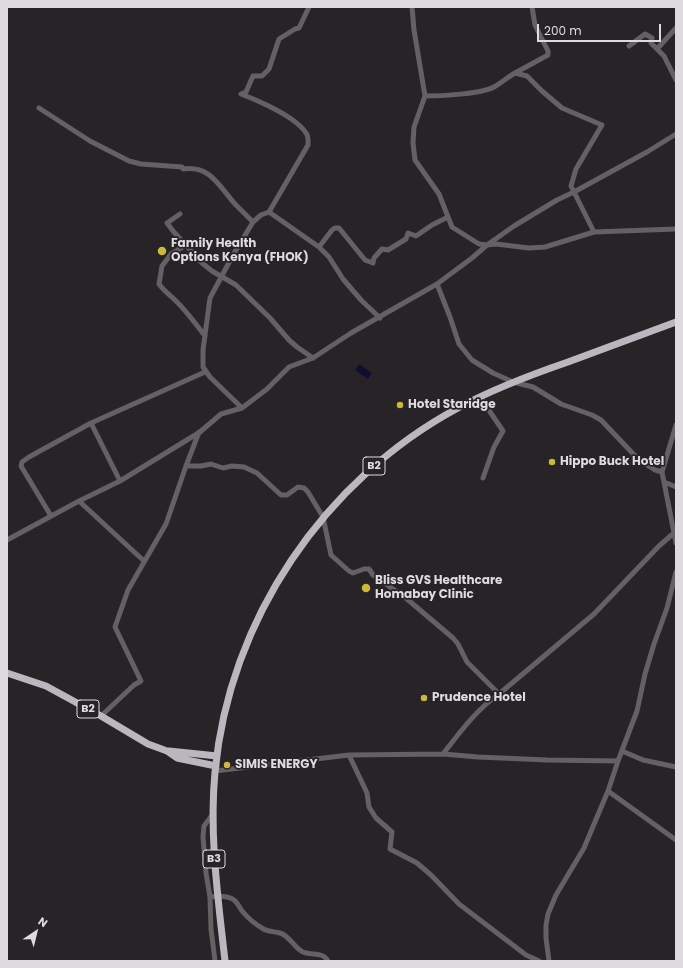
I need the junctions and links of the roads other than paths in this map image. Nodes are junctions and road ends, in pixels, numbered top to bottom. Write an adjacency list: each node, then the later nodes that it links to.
1 (309, 7): 13 (street)
2 (411, 7): 9 (street)
3 (532, 7): 7 (street)
4 (676, 28): 6 (street)
5 (629, 46): 6 (street)
6 (657, 49): 8 (street)
7 (515, 73): 9 (street); 12 (street)
8 (676, 80)
9 (425, 96): 15 (street)
10 (39, 108): 16 (street)
11 (676, 134): 12 (street)
12 (574, 192): 18 (street); 20 (street)
13 (269, 212): 16 (street); 21 (street)
14 (180, 214): 19 (street)
15 (448, 217): 20 (street); 21 (street)
16 (253, 222): 22 (street)
17 (676, 229): 18 (street)
18 (594, 232): 20 (street)
19 (186, 245): 22 (street); 26 (street)
20 (487, 245): 23 (street)
21 (318, 247): 24 (street)
22 (222, 277): 26 (street); 27 (street)
23 (437, 284): 24 (street); 29 (street)
24 (380, 318): 27 (street)
25 (676, 322): 29 (highway, B2)
26 (205, 336): 28 (street)
27 (313, 358): 31 (street)
28 (205, 372): 31 (street); 32 (street)
29 (513, 382): 30 (highway, B2); 36 (street)
30 (480, 397): 37 (street); 43 (highway, B2)
31 (242, 408): 34 (street)
32 (91, 422): 38 (street); 42 (street)
33 (676, 425): 36 (street)
34 (200, 432): 35 (street); 38 (street)
35 (186, 466): 43 (street); 47 (street)
36 (662, 472): 39 (street)
37 (483, 478)
38 (120, 482): 41 (street)
39 (664, 482): 40 (street); 44 (street)
40 (676, 487)
41 (79, 502): 42 (street); 47 (street)
42 (51, 516): 45 (street)
43 (323, 517): 50 (street); 56 (highway, B2)
44 (675, 532): 46 (street); 50 (street)
45 (7, 540)
46 (676, 543)
47 (144, 561): 51 (street)
48 (676, 572): 53 (street)
49 (7, 673): 51 (highway, B2)
50 (499, 694): 54 (street)
51 (101, 716): 52 (highway, B2)
52 (167, 751): 56 (highway, B2); 59 (highway, B2)
53 (622, 751): 57 (street); 58 (street)
54 (443, 754): 55 (street); 57 (street)
55 (349, 755): 59 (street); 66 (street)
56 (217, 756): 59 (highway, B3)
57 (618, 761): 60 (street)
58 (676, 767)
59 (215, 768): 62 (highway, B3)
60 (608, 791): 61 (street); 67 (street)
61 (676, 840)
62 (214, 896): 63 (street); 64 (highway, B3); 65 (street)
63 (215, 961)
64 (225, 961)
65 (328, 961)
66 (539, 961)
67 (549, 961)

